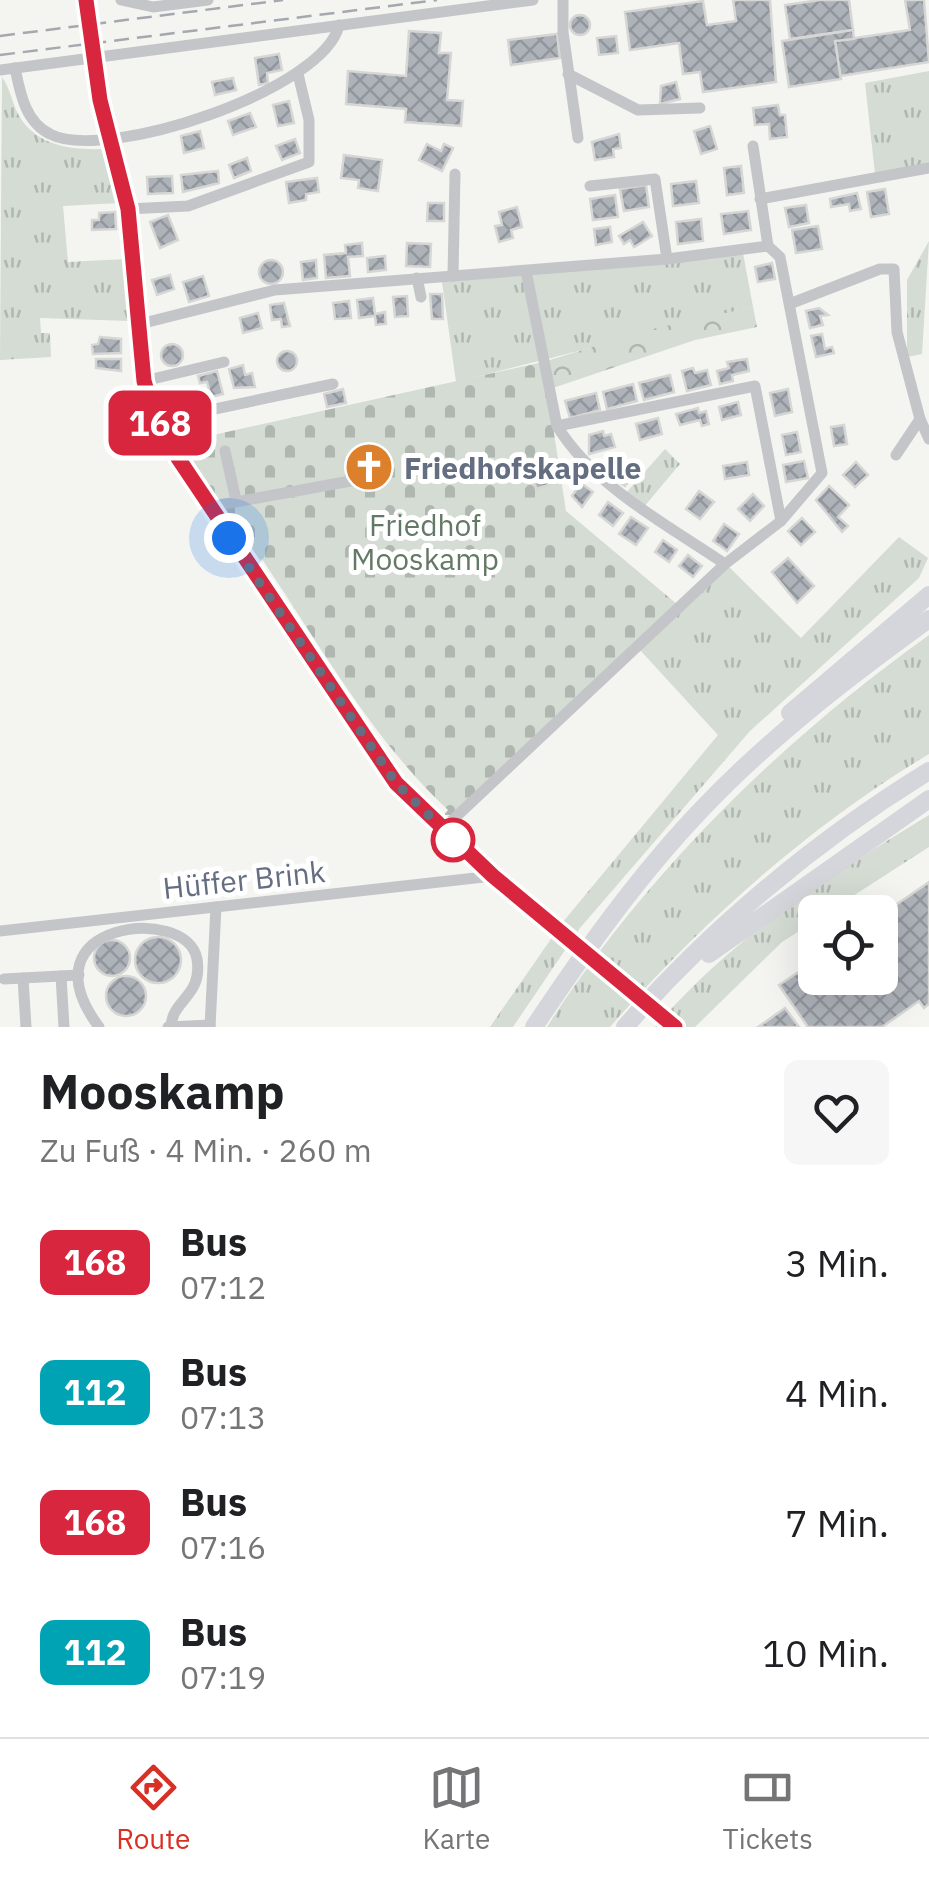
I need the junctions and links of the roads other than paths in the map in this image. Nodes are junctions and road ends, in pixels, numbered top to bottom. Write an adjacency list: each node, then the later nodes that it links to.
1 (120, 0): 2 (street)
2 (208, 0)
3 (534, 0): 6 (street)
4 (563, 0): 10 (street)
5 (86, 1): 12 (street)
6 (338, 25): 7 (street); 9 (street)
7 (15, 68): 8 (street); 12 (street)
8 (0, 70)
9 (298, 74): 12 (street); 19 (street)
10 (568, 74): 11 (street); 13 (street)
11 (700, 108)
12 (111, 137): 19 (street)
13 (578, 138)
14 (753, 146): 18 (street)
15 (929, 168): 18 (street)
16 (456, 174): 23 (street)
17 (590, 186): 21 (street)
18 (760, 199): 20 (street)
19 (128, 209): 27 (street)
20 (768, 246): 21 (street); 26 (street)
21 (667, 259): 22 (street)
22 (526, 271): 23 (street); 33 (street)
23 (453, 276): 24 (street)
24 (416, 278): 25 (street); 27 (street)
25 (420, 297)
26 (792, 302): 32 (street); 40 (street)
27 (136, 325): 29 (street)
28 (224, 362): 29 (street)
29 (144, 381): 31 (street)
30 (333, 384): 31 (street)
31 (158, 420): 39 (street)
32 (920, 420): 34 (street); 36 (street)
33 (557, 426): 40 (street); 41 (street)
34 (929, 439)
35 (225, 451): 38 (street)
36 (896, 455)
37 (356, 480): 38 (street)
38 (236, 500): 39 (street)
39 (208, 507): 49 (street)
40 (780, 521): 41 (street)
41 (725, 564): 49 (street)
42 (929, 583): 45 (highway)
43 (929, 595): 45 (highway)
44 (929, 619): 46 (highway)
45 (891, 623): 46 (highway)
46 (752, 760): 63 (highway)
47 (929, 771): 57 (highway)
48 (929, 802): 57 (highway)
49 (444, 830): 50 (street)
50 (493, 876): 51 (street, Hüffer Brink); 65 (street)
51 (216, 907): 52 (street, Hüffer Brink); 58 (street)
52 (0, 930)
53 (79, 975): 54 (street); 61 (street); 62 (street)
54 (61, 976): 55 (street); 60 (street)
55 (23, 978): 56 (street); 59 (street)
56 (4, 980)
57 (666, 982): 64 (highway)
58 (210, 1026): 62 (street)
59 (26, 1027)
60 (64, 1027)
61 (99, 1027)
62 (170, 1027)
63 (534, 1027)
64 (624, 1027)
65 (675, 1027)

